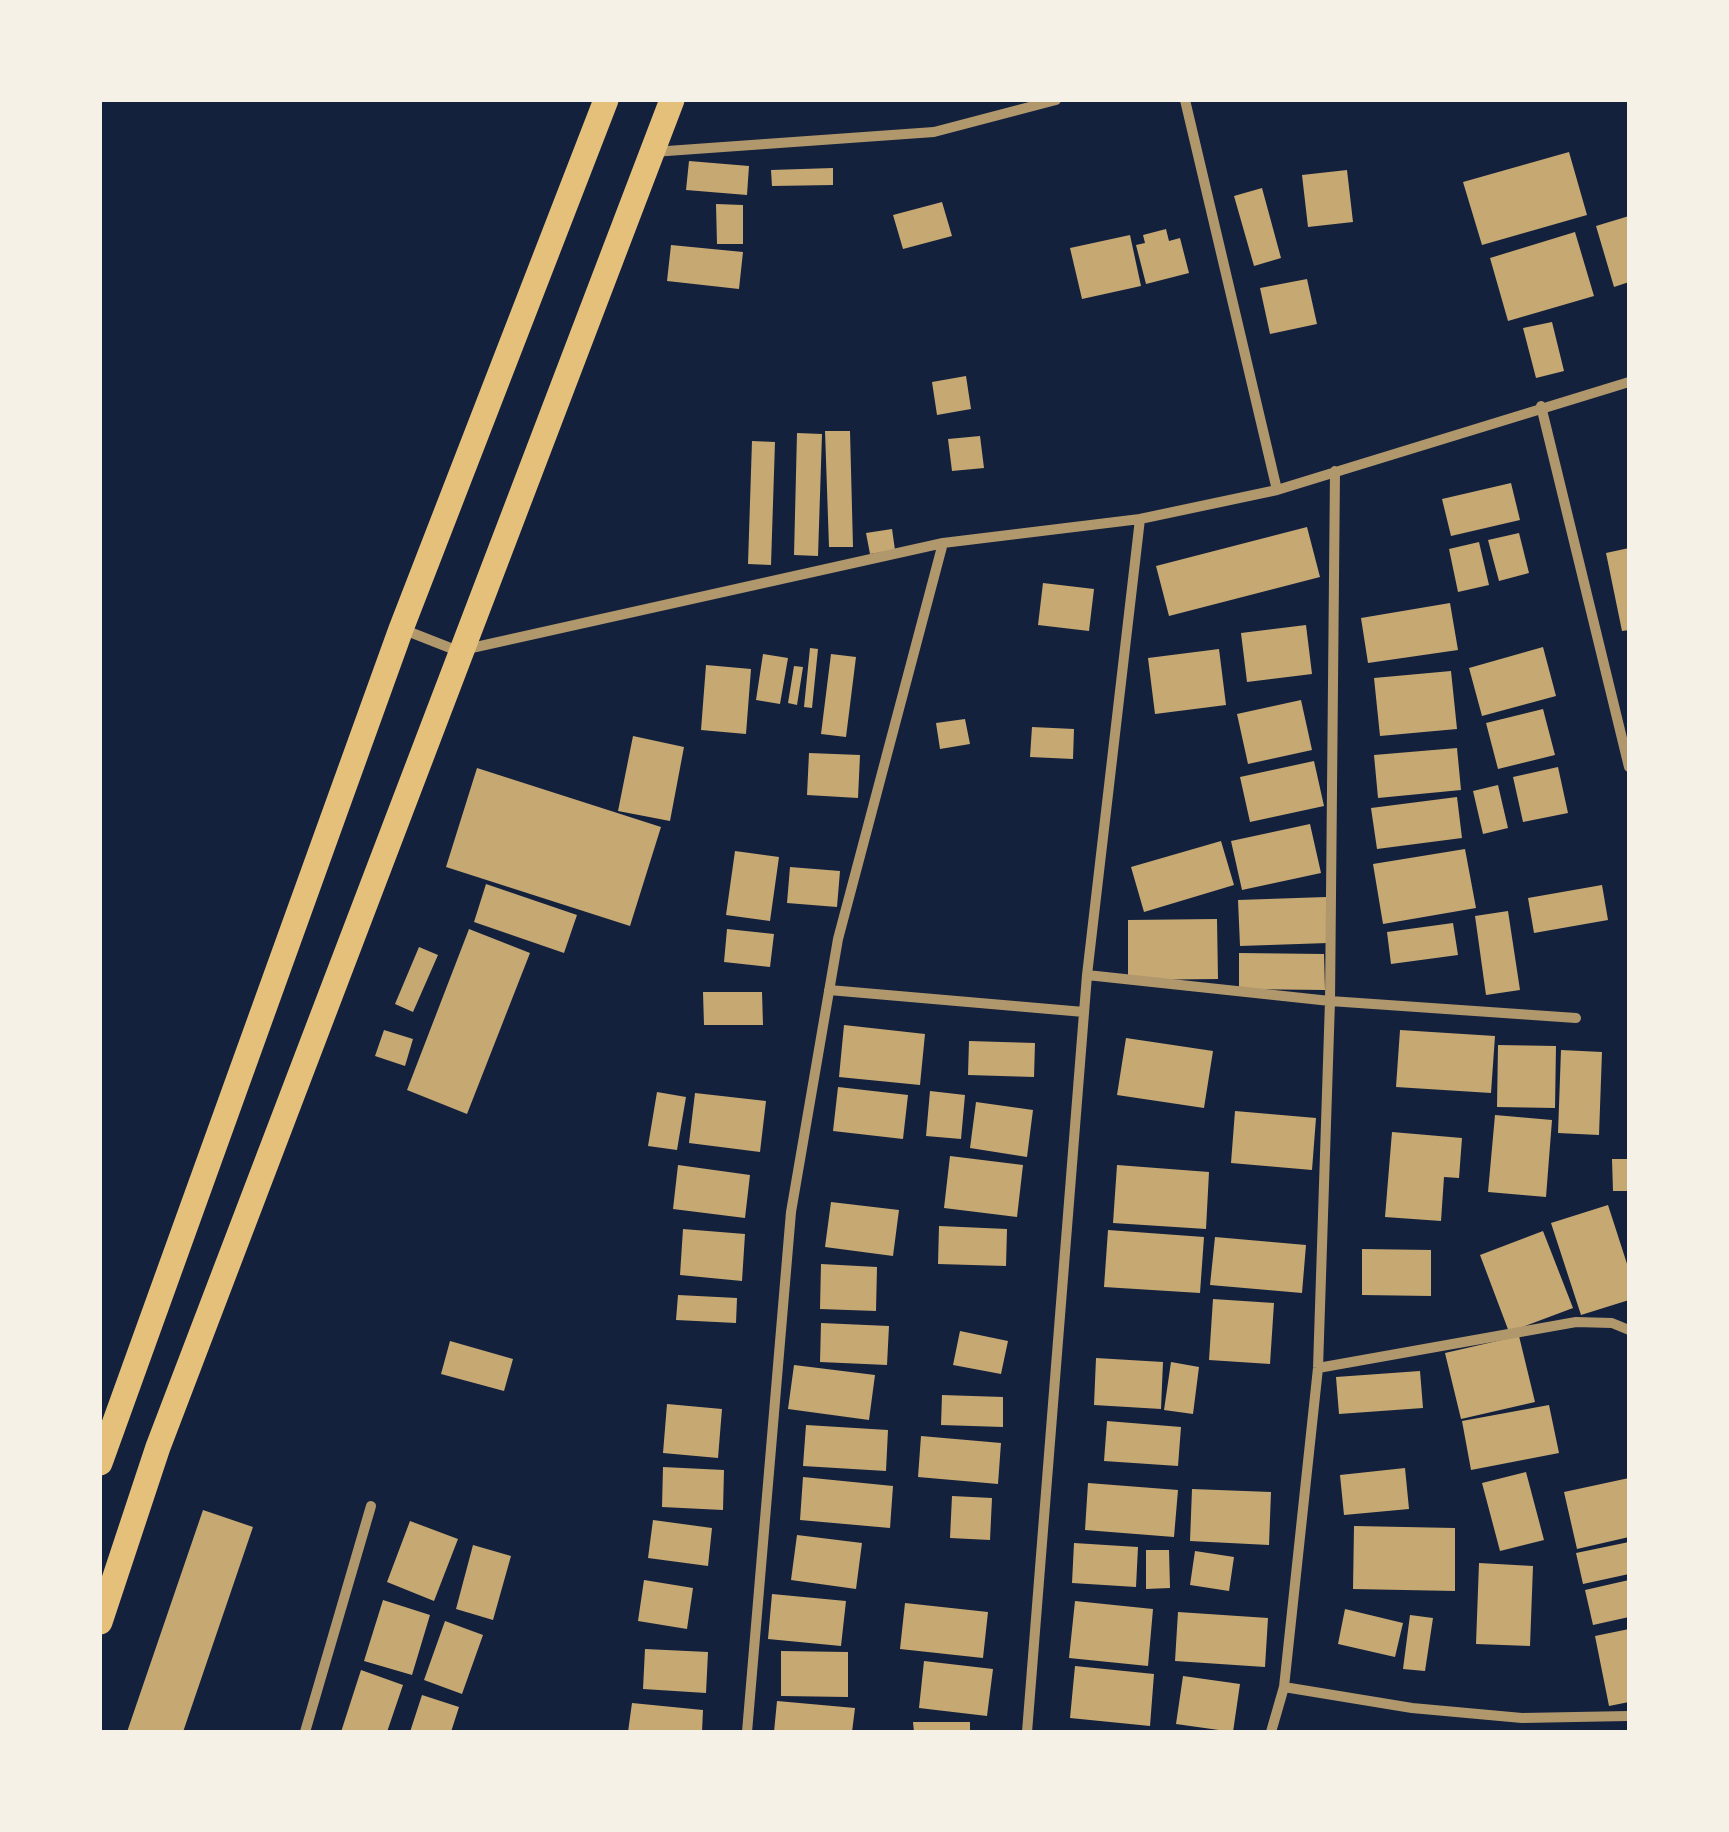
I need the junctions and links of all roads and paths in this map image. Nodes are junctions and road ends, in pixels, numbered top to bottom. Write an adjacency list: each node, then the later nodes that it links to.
1 (606, 100): 12 (highway)
2 (672, 100): 5 (highway)
3 (1056, 100): 5 (street)
4 (1185, 100): 9 (street)
5 (652, 152): 13 (highway)
6 (1629, 382): 7 (street)
7 (1541, 406): 8 (street); 14 (street)
8 (1335, 471): 9 (street); 17 (street)
9 (1277, 490): 10 (street)
10 (1140, 519): 11 (street); 15 (street)
11 (943, 543): 13 (street); 16 (street)
12 (401, 629): 13 (street); 22 (highway)
13 (458, 651): 25 (highway)
14 (1629, 767)
15 (1087, 975): 17 (street); 18 (street)
16 (829, 990): 18 (street); 30 (street)
17 (1330, 1001): 19 (street); 21 (street)
18 (1084, 1012): 31 (street)
19 (1576, 1018)
20 (1629, 1330): 21 (street)
21 (1318, 1368): 26 (street)
22 (108, 1416): 23 (highway)
23 (100, 1463)
24 (372, 1506): 29 (street)
25 (100, 1622)
26 (1284, 1687): 28 (street); 32 (street)
27 (1629, 1716): 28 (street)
28 (1602, 1718): 33 (street)
29 (306, 1732)
30 (747, 1732)
31 (1027, 1732)
32 (1271, 1732)
33 (1600, 1732)

